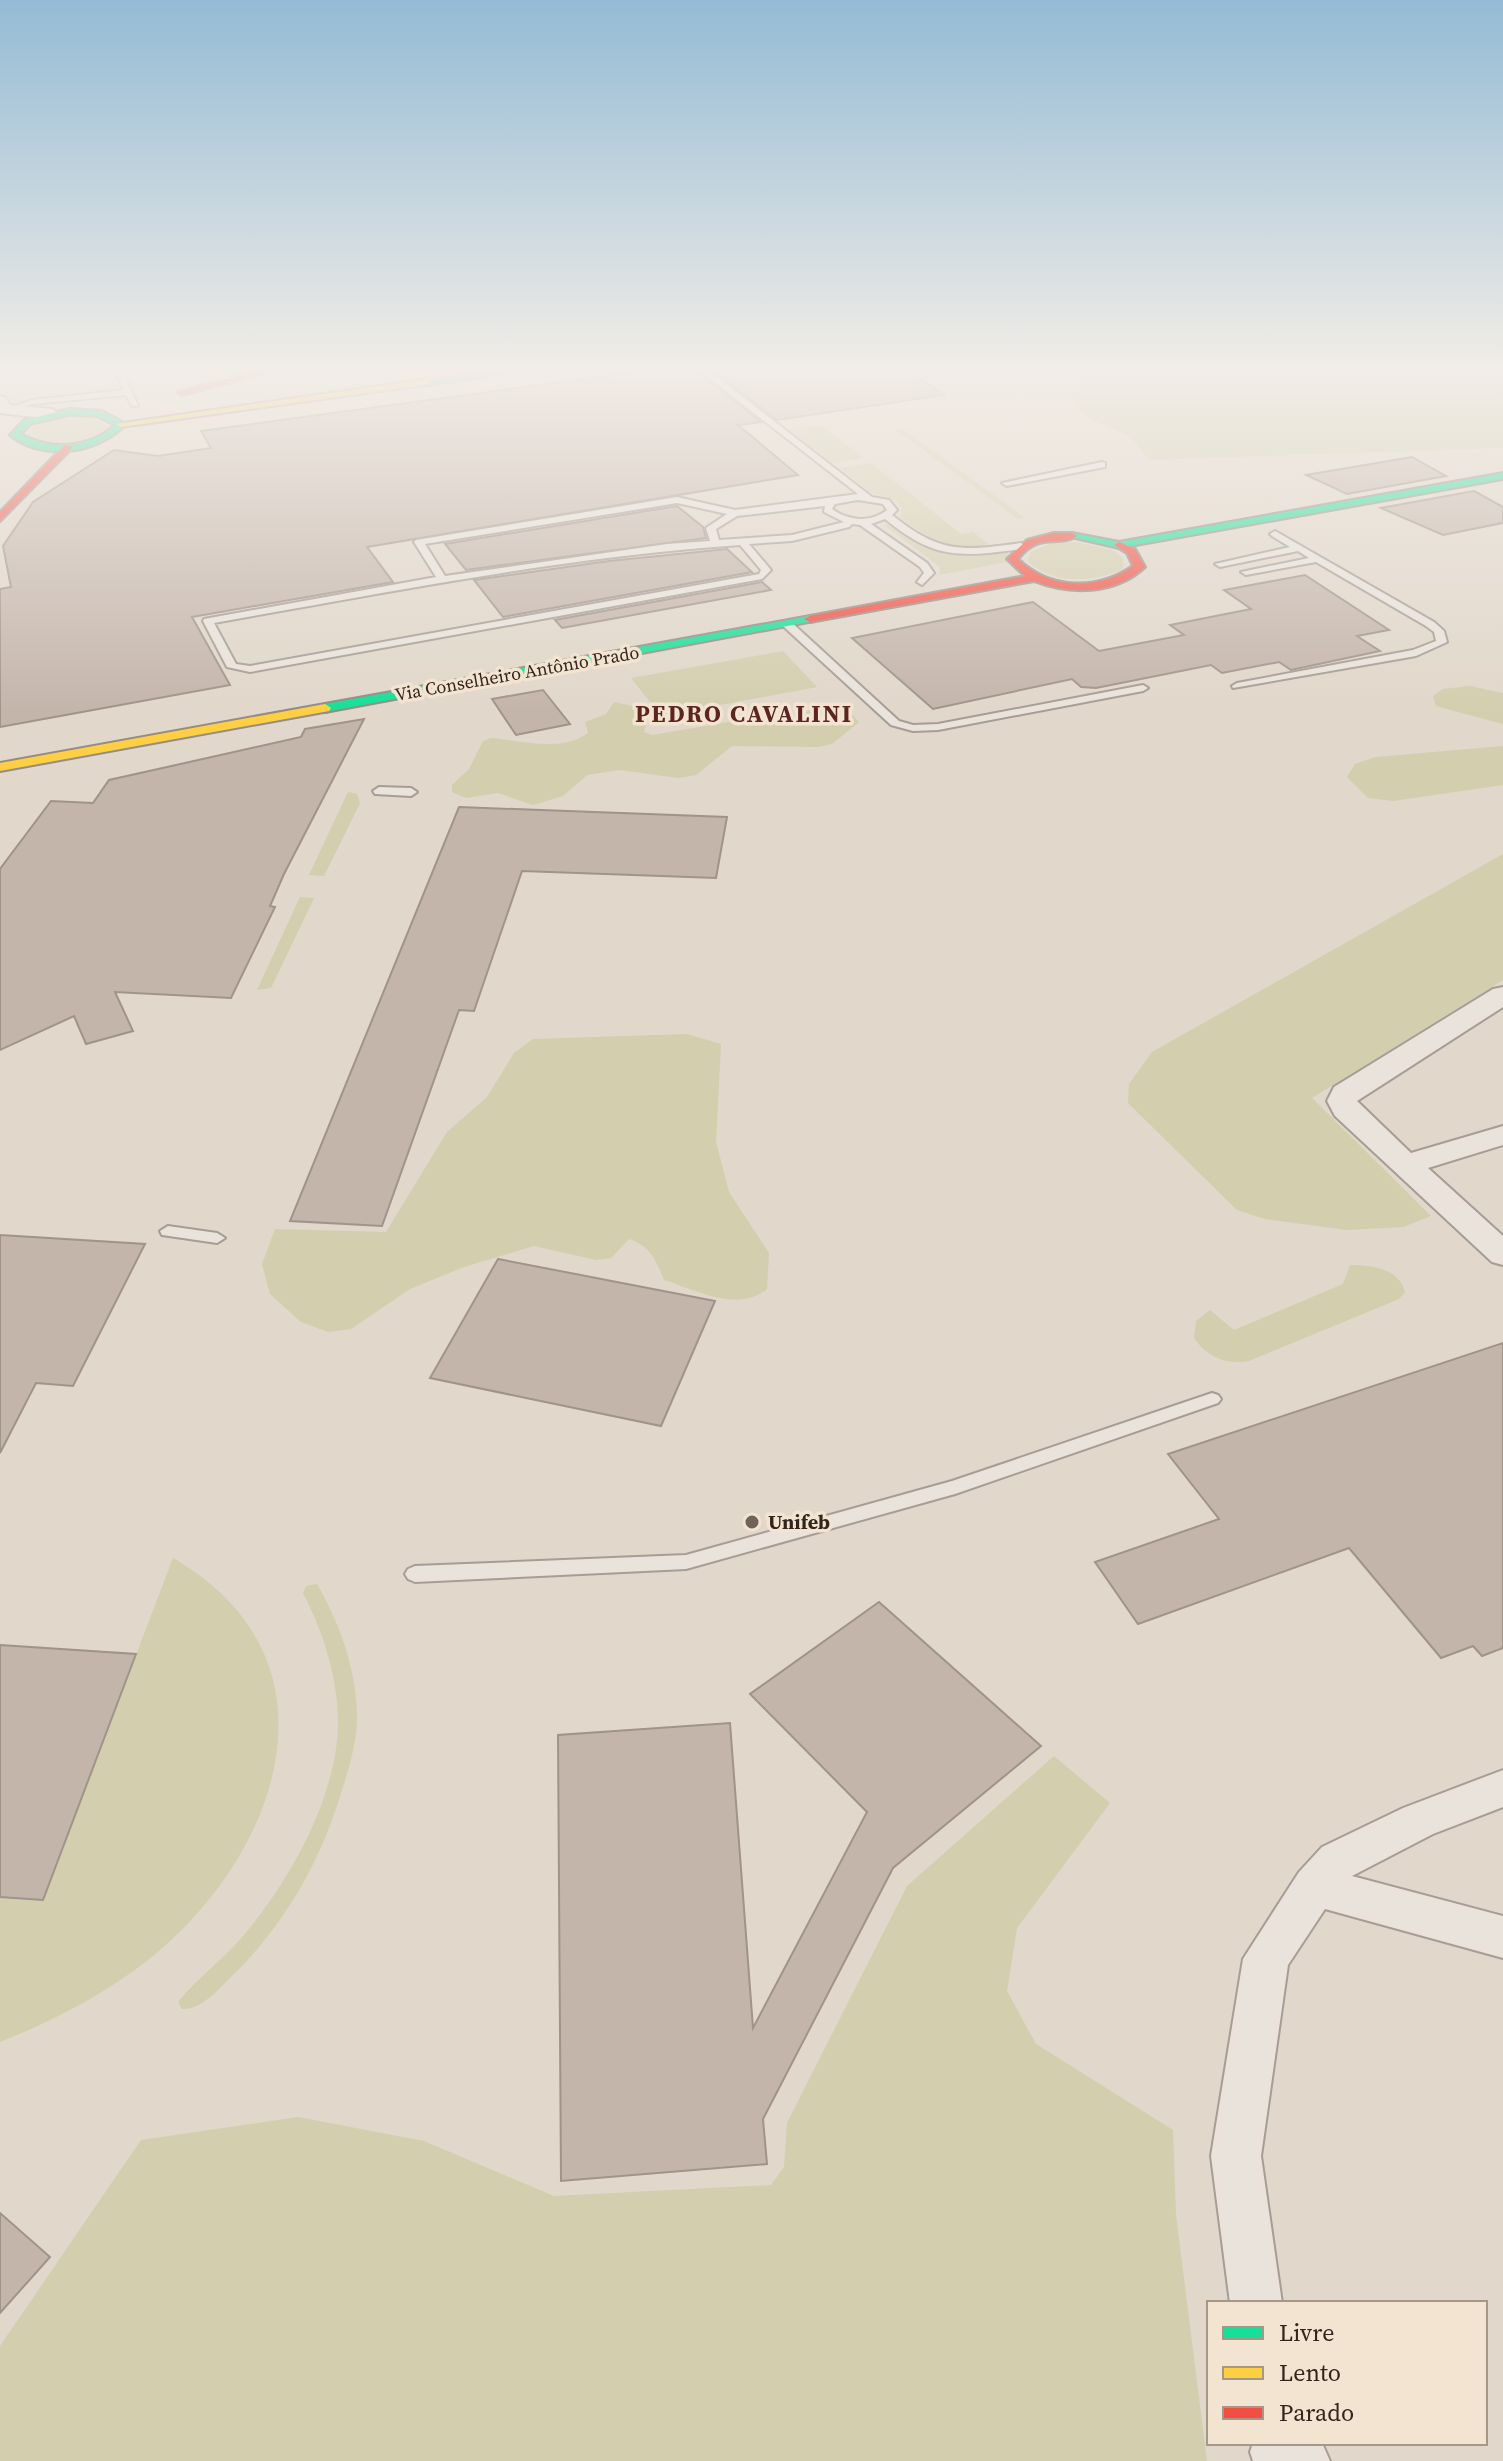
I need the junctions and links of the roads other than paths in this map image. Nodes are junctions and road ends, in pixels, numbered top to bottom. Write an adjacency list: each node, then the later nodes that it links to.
1 (35, 482): 11 (main road)
2 (847, 482): 7 (lane)
3 (1013, 482): 5 (lane)
4 (1470, 482): 16 (main road)
5 (1007, 483)
6 (1503, 493): 13 (main road)
7 (868, 498): 8 (lane); 10 (lane)
8 (832, 502): 9 (lane); 12 (lane)
9 (735, 513): 15 (lane); 25 (lane)
10 (887, 516): 12 (lane); 17 (lane)
11 (0, 518)
12 (855, 521): 14 (lane); 26 (lane)
13 (1275, 534): 18 (lane); 19 (main road)
14 (744, 544): 15 (lane); 25 (lane)
15 (716, 545): 25 (lane)
16 (1119, 545): 17 (main road); 19 (main road)
17 (1021, 546): 22 (main road)
18 (1299, 548): 20 (lane); 21 (lane)
19 (1138, 559): 24 (main road)
20 (1317, 559): 23 (lane); 28 (lane)
21 (1220, 564)
22 (1015, 566): 24 (main road); 26 (main road, Via Conselheiro Antônio Prado)
23 (1246, 572)
24 (1034, 578): 27 (main road, Via Conselheiro Antônio Prado)
25 (442, 579)
26 (922, 582): 30 (main road, Via Conselheiro Antônio Prado)
27 (787, 624): 29 (lane); 31 (main road, Via Conselheiro Antônio Prado)
28 (1237, 686)
29 (1143, 688)
30 (31, 742)
31 (0, 767)
32 (379, 791): 33 (lane)
33 (411, 792)
34 (1503, 995): 36 (street)
35 (1503, 1135): 36 (street)
36 (1407, 1164): 39 (street)
37 (168, 1231): 38 (lane)
38 (217, 1238)
39 (1503, 1254)
40 (1212, 1399): 41 (lane)
41 (415, 1574)
42 (1503, 1788): 43 (street)
43 (1315, 1886): 44 (street); 45 (street)
44 (1503, 1937)
45 (1256, 2301)

